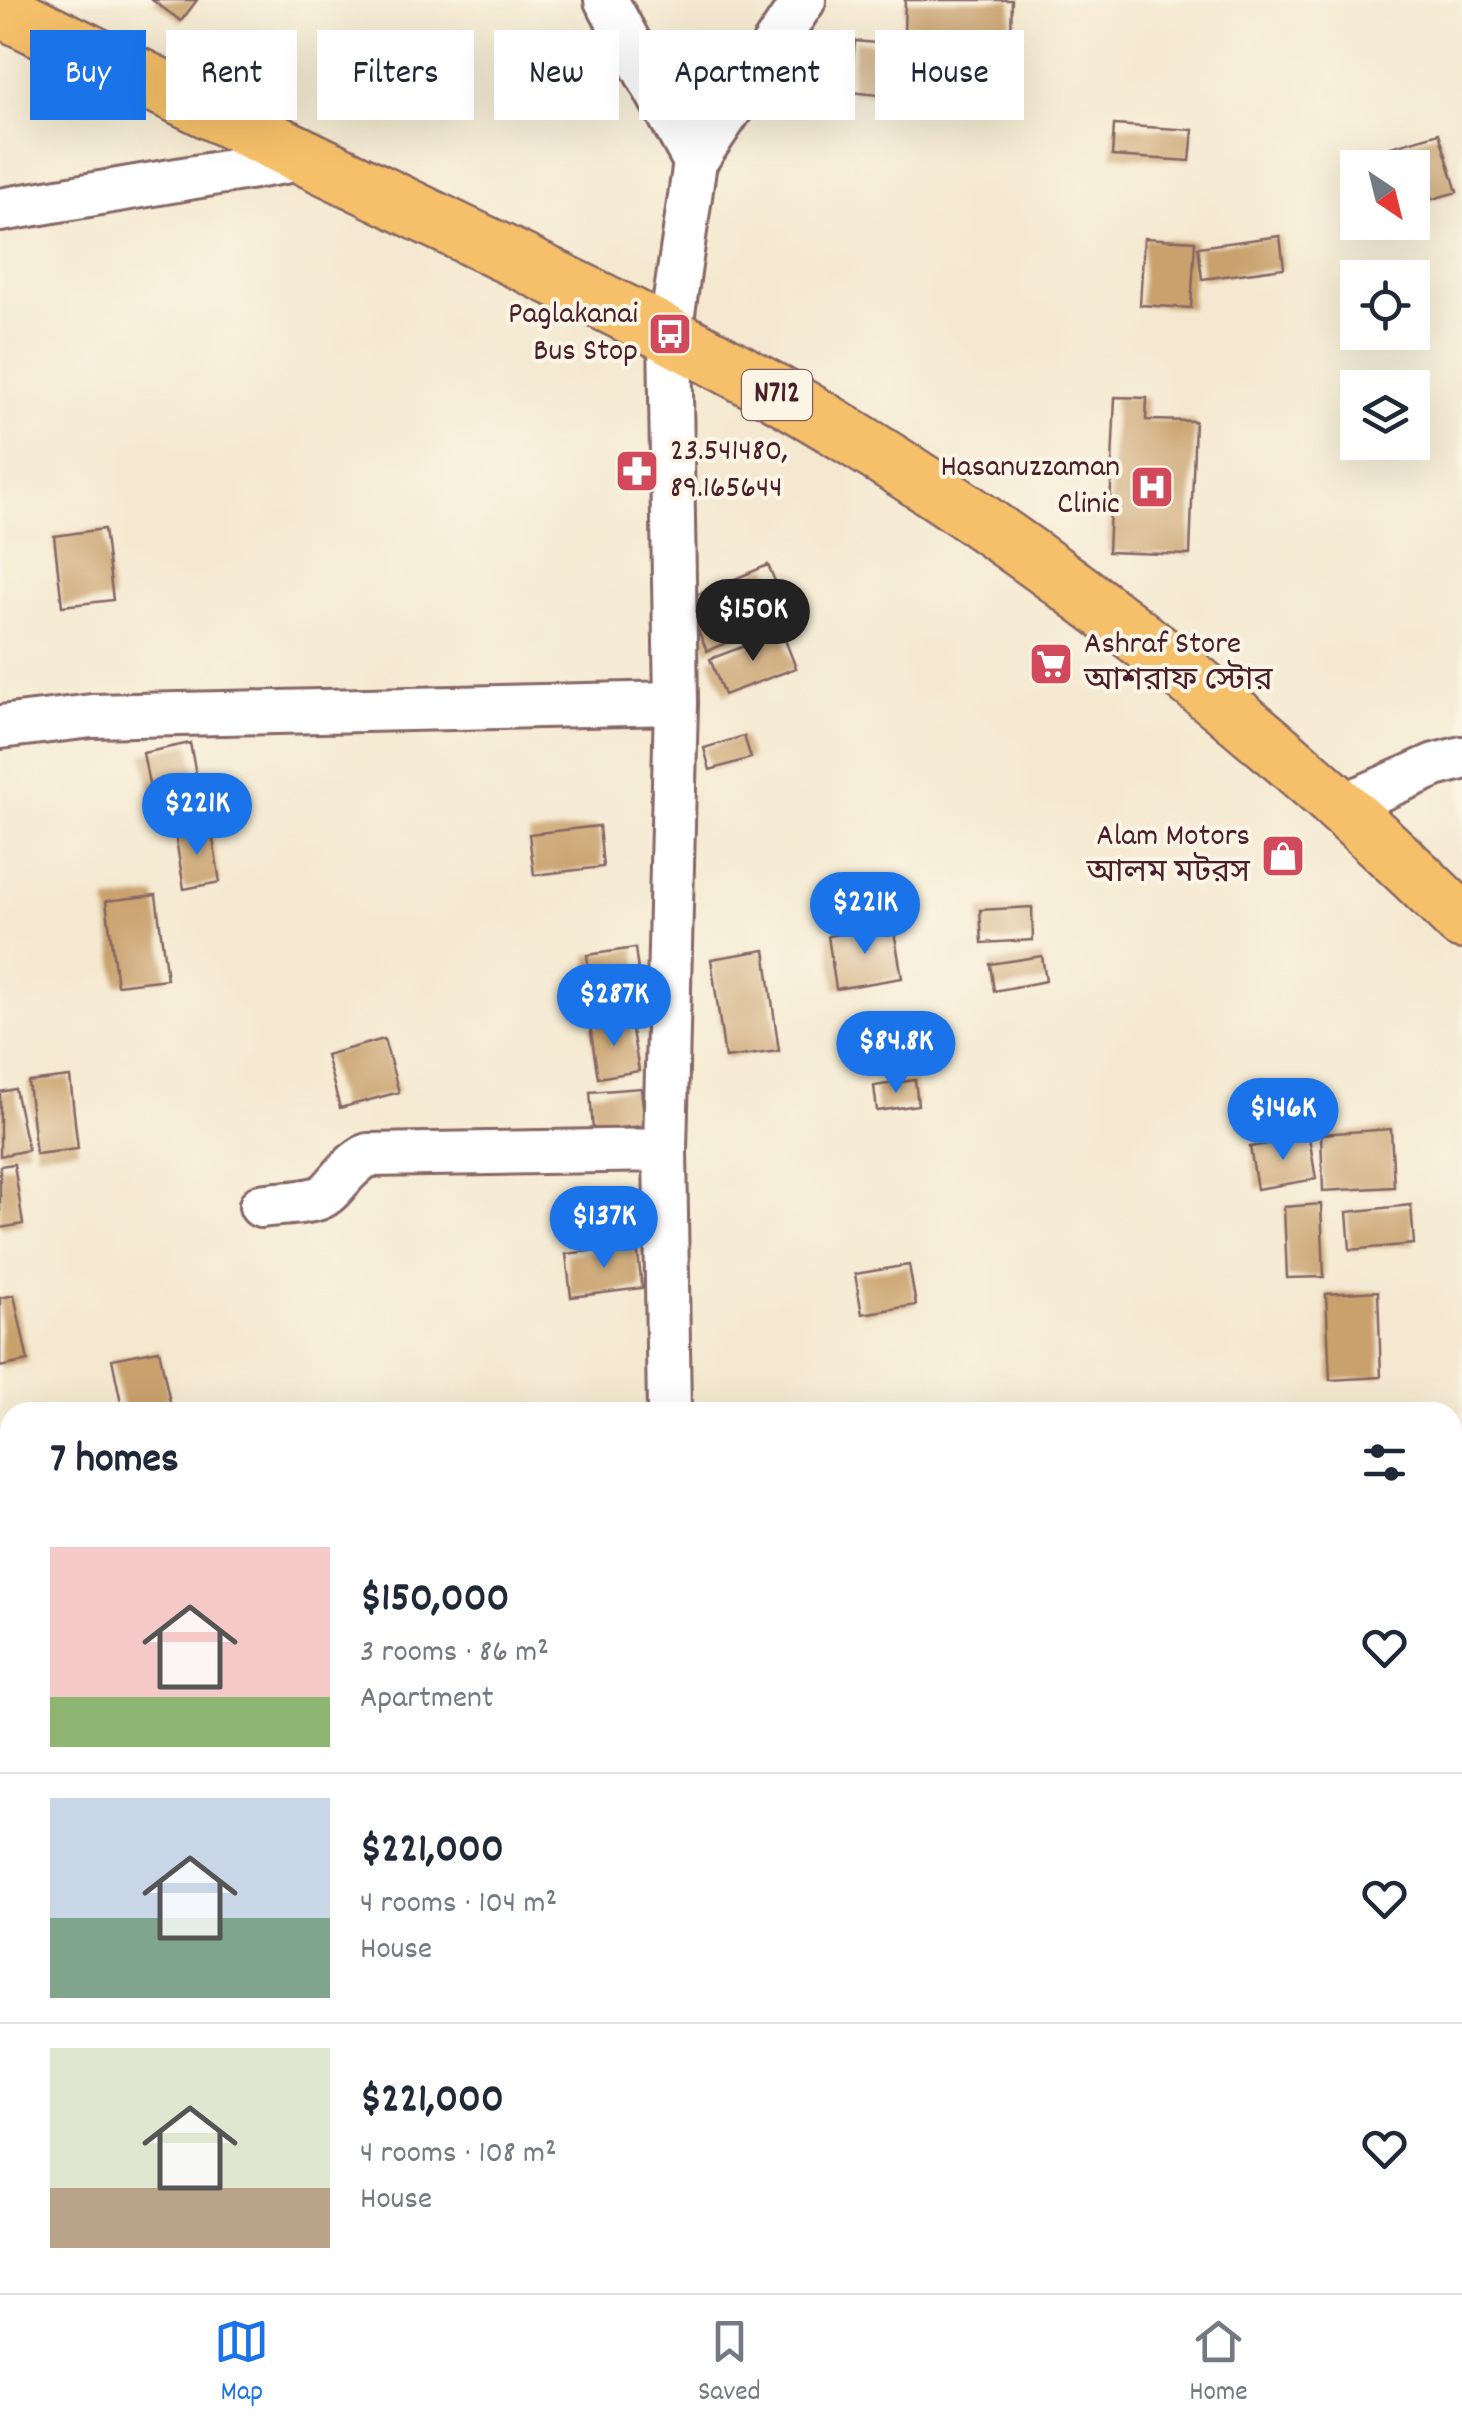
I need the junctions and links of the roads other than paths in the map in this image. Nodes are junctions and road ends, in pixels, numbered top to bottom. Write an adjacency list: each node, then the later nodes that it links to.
1 (606, 0): 5 (street)
2 (804, 0): 5 (street)
3 (0, 10): 4 (highway, N712)
4 (307, 158): 6 (street); 7 (highway, N712)
5 (695, 162): 7 (street)
6 (0, 210)
7 (670, 334): 8 (street); 11 (highway, N712)
8 (676, 704): 9 (street); 13 (street)
9 (0, 727)
10 (1462, 758): 11 (street)
11 (1340, 807): 12 (highway, N712)
12 (1462, 922)
13 (664, 1150): 14 (street); 15 (street)
14 (261, 1206)
15 (669, 1402)

